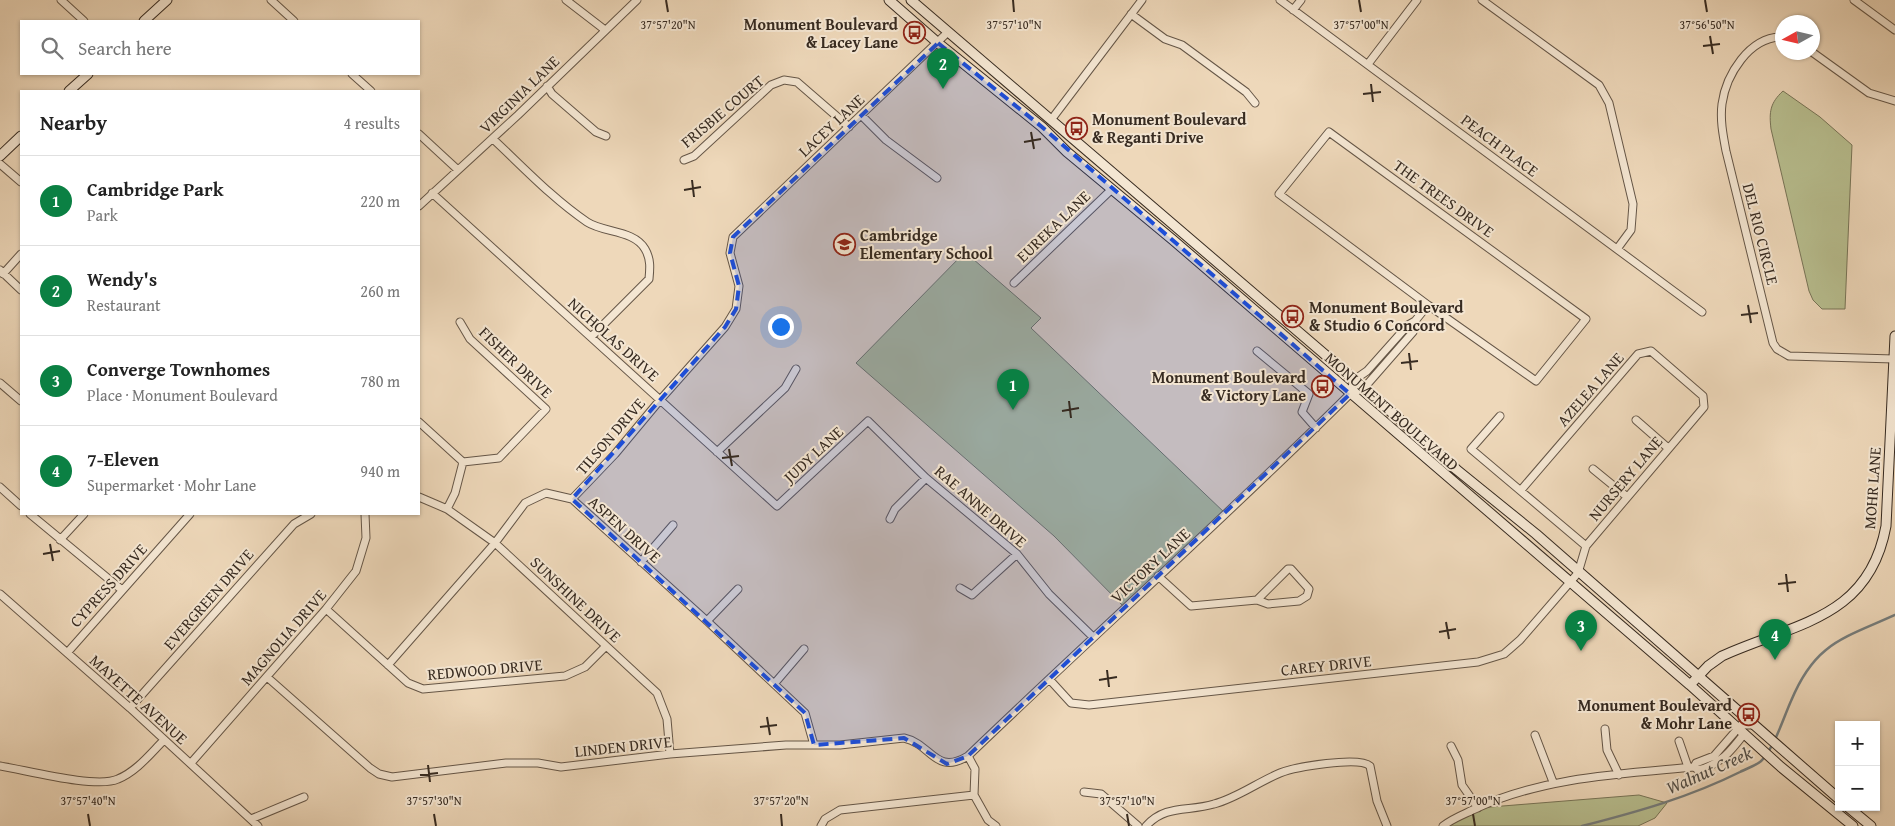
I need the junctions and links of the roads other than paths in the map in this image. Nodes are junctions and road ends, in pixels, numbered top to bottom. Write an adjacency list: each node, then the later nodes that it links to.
1 (61, 0): 16 (street)
2 (167, 0): 17 (main road)
3 (271, 0): 18 (street)
4 (566, 0): 19 (street)
5 (637, 0): 19 (street, VIRGINIA LANE)
6 (889, 0): 23 (main road, MONUMENT BOULEVARD)
7 (911, 0): 21 (main road, MONUMENT BOULEVARD)
8 (1142, 0): 15 (street)
9 (1280, 0): 14 (street, PEACH PLACE)
10 (1301, 0): 14 (street)
11 (1417, 0): 25 (street)
12 (1482, 0): 50 (street)
13 (1854, 0): 20 (street)
14 (1293, 10): 25 (street, PEACH PLACE)
15 (1131, 14): 32 (street); 34 (street)
16 (83, 20)
17 (145, 20)
18 (293, 20)
19 (605, 30): 28 (street, VIRGINIA LANE)
20 (1895, 30)
21 (948, 32): 23 (street, LACEY LANE); 34 (main road, MONUMENT BOULEVARD)
22 (1775, 39): 62 (street, DEL RIO CIRCLE)
23 (938, 43): 33 (street, LACEY LANE); 46 (main road, MONUMENT BOULEVARD)
24 (1820, 58): 31 (street)
25 (1368, 64): 50 (street, PEACH PLACE)
26 (87, 75): 29 (main road)
27 (353, 75): 30 (street)
28 (547, 86): 37 (street); 39 (street, VIRGINIA LANE)
29 (70, 90)
30 (370, 90)
31 (1895, 101)
32 (1255, 103)
33 (861, 115): 35 (street, LACEY LANE); 44 (street)
34 (1051, 120): 64 (main road, MONUMENT BOULEVARD)
35 (849, 127): 41 (street, FRISBIE COURT); 49 (street, LACEY LANE)
36 (420, 135): 43 (street)
37 (606, 136)
38 (20, 137): 40 (main road)
39 (492, 139): 43 (street, VIRGINIA LANE); 60 (street)
40 (2, 151)
41 (684, 160)
42 (0, 164): 45 (street)
43 (458, 170): 47 (street, VIRGINIA LANE)
44 (937, 178)
45 (20, 181)
46 (1112, 189): 53 (street, EUREKA LANE); 67 (main road, MONUMENT BOULEVARD)
47 (432, 193): 48 (street, VIRGINIA LANE); 60 (street, NICHOLAS DRIVE)
48 (420, 205)
49 (734, 236): 69 (street, TILSON DRIVE)
50 (1617, 249): 56 (street, PEACH PLACE)
51 (20, 255): 52 (street)
52 (2, 272): 54 (street)
53 (1014, 283)
54 (20, 289)
55 (1428, 305): 55 (street, THE TREES DRIVE); 57 (street)
56 (1702, 312)
57 (1415, 321): 64 (street); 66 (street)
58 (460, 322): 78 (street, FISHER DRIVE)
59 (1895, 336): 62 (main road, MOHR LANE)
60 (590, 337): 69 (street, NICHOLAS DRIVE)
61 (1257, 351): 75 (street)
62 (1894, 359): 116 (main road, MOHR LANE)
63 (796, 369): 77 (street)
64 (1354, 380): 66 (main road, MONUMENT BOULEVARD); 67 (street)
65 (0, 383): 68 (street)
66 (1364, 388): 67 (street); 101 (main road, MONUMENT BOULEVARD)
67 (1350, 394): 75 (street, VICTORY LANE); 103 (main road, MONUMENT BOULEVARD)
68 (20, 400)
69 (660, 400): 77 (street, NICHOLAS DRIVE); 85 (street, TILSON DRIVE)
70 (1704, 407): 76 (street, NURSERY LANE); 82 (street, AZELEA LANE)
71 (1500, 416): 82 (street)
72 (1636, 420): 76 (street)
73 (868, 421): 80 (street, RAE ANNE DRIVE); 87 (street, JUDY LANE)
74 (420, 423): 78 (street)
75 (1316, 428): 102 (street, VICTORY LANE)
76 (1668, 448): 83 (street, NURSERY LANE)
77 (717, 452): 87 (street, NICHOLAS DRIVE)
78 (462, 462): 88 (street)
79 (1594, 469): 83 (street)
80 (926, 478): 94 (street); 99 (street, RAE ANNE DRIVE)
81 (0, 487): 86 (street)
82 (1521, 490): 98 (street)
83 (1626, 496): 98 (street, NURSERY LANE)
84 (420, 497): 88 (street, SUNSHINE DRIVE)
85 (572, 499): 97 (street, ASPEN DRIVE); 100 (street, ASPEN DRIVE)
86 (20, 505)
87 (777, 506)
88 (448, 509): 97 (street, SUNSHINE DRIVE)
89 (31, 515): 96 (street)
90 (83, 515): 96 (street)
91 (189, 515): 106 (street, CYPRESS DRIVE)
92 (309, 515): 121 (street, EVERGREEN DRIVE)
93 (365, 515): 109 (street, MAGNOLIA DRIVE)
94 (890, 519)
95 (673, 525): 100 (street)
96 (60, 540): 106 (street)
97 (495, 543): 112 (street, SUNSHINE DRIVE); 115 (street, ASPEN DRIVE)
98 (1586, 546): 101 (street, NURSERY LANE)
99 (1017, 554): 104 (street); 111 (street, RAE ANNE DRIVE)
100 (641, 562): 110 (street, ASPEN DRIVE)
101 (1578, 573): 103 (street, CAREY DRIVE); 116 (main road, MONUMENT BOULEVARD)
102 (1158, 576): 108 (street); 111 (street, VICTORY LANE)
103 (1570, 582): 118 (street, CAREY DRIVE); 120 (main road, MONUMENT BOULEVARD)
104 (960, 588)
105 (738, 589): 110 (street)
106 (122, 590): 114 (street, CYPRESS DRIVE)
107 (0, 594): 114 (street, MAYETTE AVENUE)
108 (1257, 600): 108 (street)
109 (326, 609): 115 (street, REDWOOD DRIVE); 117 (street, MAGNOLIA DRIVE)
110 (707, 621): 119 (street, ASPEN DRIVE)
111 (1093, 637): 118 (street, VICTORY LANE)
112 (606, 646): 115 (street, REDWOOD DRIVE); 130 (street, SUNSHINE DRIVE)
113 (804, 649): 119 (street)
114 (67, 653): 121 (street, MAYETTE AVENUE)
115 (388, 665)
116 (1698, 675): 120 (main road, MOHR LANE); 122 (main road, MONUMENT BOULEVARD)
117 (267, 677): 130 (street, LINDEN DRIVE); 132 (street, MAGNOLIA DRIVE)
118 (1050, 680): 131 (street, VICTORY LANE)
119 (774, 684): 128 (street, ASPEN DRIVE)
120 (1690, 686): 124 (main road, MONUMENT BOULEVARD)
121 (130, 708): 126 (street, MAYETTE AVENUE)
122 (1752, 725): 124 (street); 139 (main road, MONUMENT BOULEVARD)
123 (1605, 729): 135 (street)
124 (1741, 731): 134 (street); 151 (main road, MONUMENT BOULEVARD)
125 (1535, 735): 136 (street)
126 (164, 740): 132 (street, MAYETTE AVENUE); 133 (street)
127 (1679, 741): 134 (street)
128 (814, 746): 130 (street, LINDEN DRIVE); 131 (street, LINDEN DRIVE)
129 (1451, 746): 141 (street)
130 (670, 754)
131 (968, 756): 138 (street)
132 (191, 763): 143 (street, MAYETTE AVENUE)
133 (0, 766)
134 (1691, 767): 135 (street)
135 (1618, 775): 136 (street)
136 (1552, 782): 141 (street)
137 (1084, 792): 147 (street)
138 (974, 795): 145 (street); 146 (street)
139 (1835, 796)
140 (304, 797): 143 (street)
141 (1478, 808): 150 (street)
142 (1853, 811): 152 (main road)
143 (251, 819): 144 (street, MAYETTE AVENUE)
144 (258, 826)
145 (822, 826)
146 (996, 826)
147 (1138, 826)
148 (1146, 826): 149 (street)
149 (1387, 826)
150 (1443, 826)
151 (1852, 826)
152 (1871, 826)

